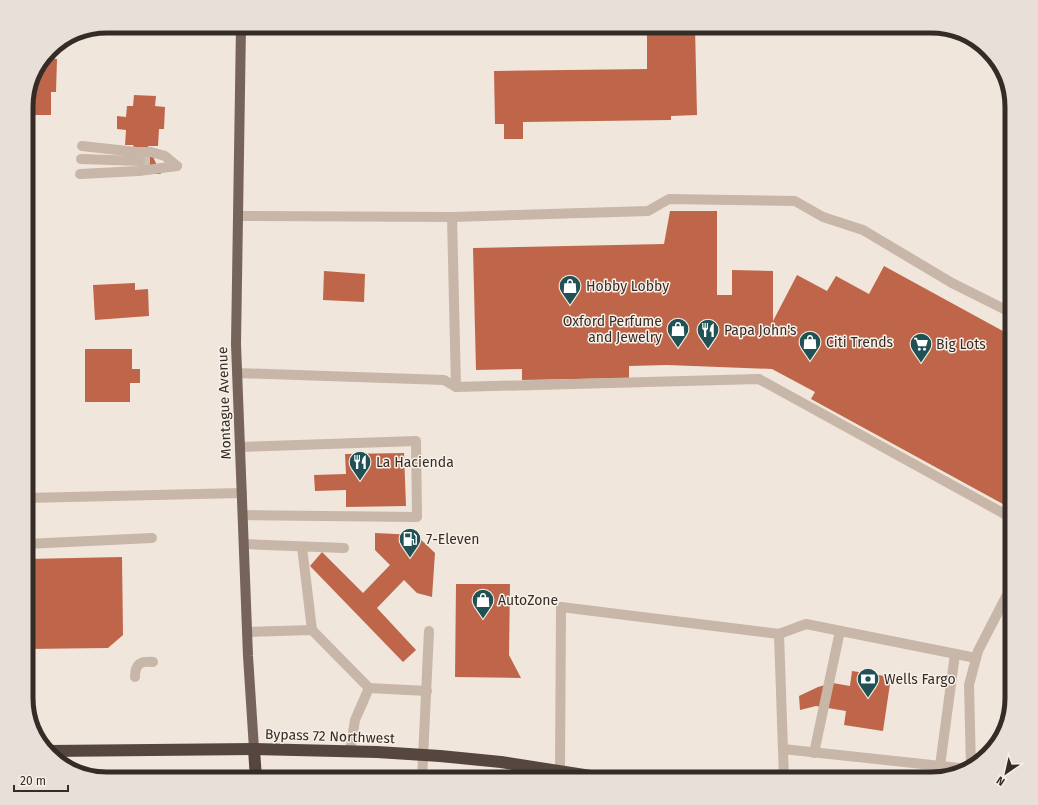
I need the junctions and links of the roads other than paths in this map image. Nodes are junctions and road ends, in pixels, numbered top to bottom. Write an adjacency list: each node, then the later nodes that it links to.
1 (241, 33): 8 (main road, Montague Avenue)
2 (82, 146): 6 (lane)
3 (81, 158): 4 (lane)
4 (140, 160)
5 (155, 161): 6 (lane)
6 (177, 166): 7 (lane)
7 (80, 172)
8 (238, 216): 9 (lane); 11 (main road, Montague Avenue)
9 (452, 217): 10 (lane); 12 (lane)
10 (1005, 310)
11 (237, 374): 12 (lane); 13 (main road, Montague Avenue)
12 (456, 387): 16 (lane)
13 (240, 448): 14 (main road, Montague Avenue); 17 (lane)
14 (242, 493): 15 (lane); 17 (main road, Montague Avenue)
15 (33, 498)
16 (1005, 514)
17 (243, 516): 20 (main road, Montague Avenue)
18 (152, 538): 19 (lane)
19 (33, 544)
20 (244, 544): 21 (lane); 27 (main road, Montague Avenue)
21 (302, 547): 22 (lane); 24 (lane)
22 (344, 548)
23 (1005, 599): 30 (lane)
24 (312, 630): 27 (lane); 33 (lane)
25 (429, 631): 34 (lane)
26 (840, 631): 28 (lane); 29 (lane); 39 (lane)
27 (247, 632): 35 (main road, Montague Avenue)
28 (779, 634): 36 (lane); 44 (lane)
29 (955, 654): 30 (lane); 42 (lane)
30 (976, 658): 41 (lane)
31 (153, 662): 32 (lane)
32 (135, 677)
33 (369, 688): 34 (lane); 38 (lane)
34 (427, 691): 40 (lane)
35 (254, 749): 37 (highway, Bypass 72 Northwest); 38 (highway, Bypass 72 Northwest); 45 (highway, Montague Avenue)
36 (783, 749): 39 (lane); 48 (lane)
37 (55, 751)
38 (350, 751): 40 (highway, Bypass 72 Northwest)
39 (814, 753): 42 (lane)
40 (423, 755): 44 (highway, Bypass 72 Northwest); 46 (lane)
41 (970, 761)
42 (940, 766): 43 (lane)
43 (957, 767)
44 (560, 770): 47 (highway, Bypass 72 Northwest)
45 (256, 772)
46 (422, 772)
47 (570, 772)
48 (784, 772)

